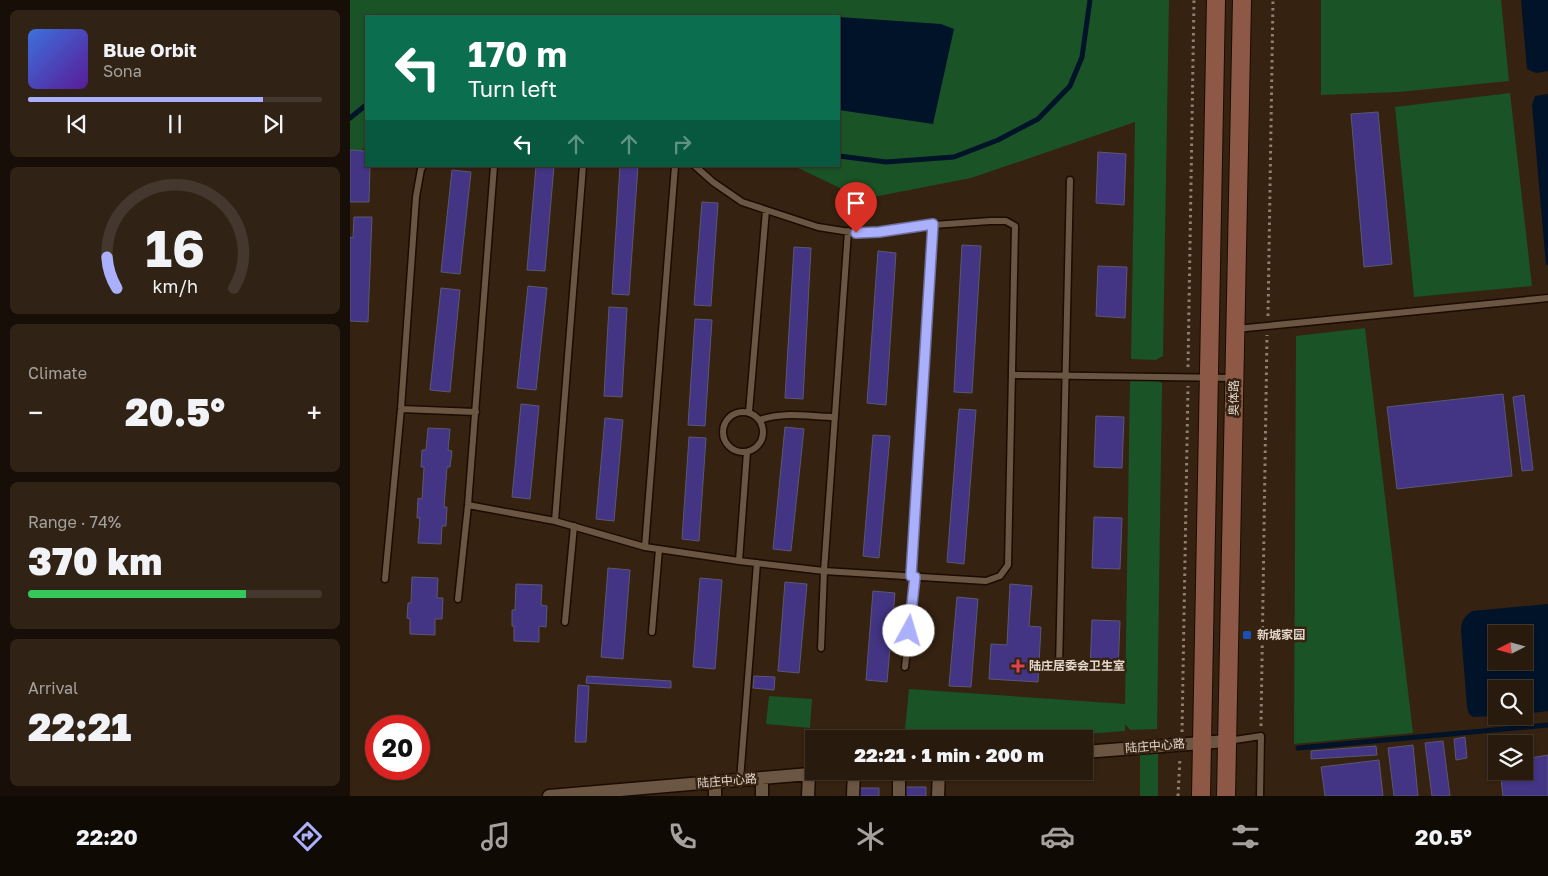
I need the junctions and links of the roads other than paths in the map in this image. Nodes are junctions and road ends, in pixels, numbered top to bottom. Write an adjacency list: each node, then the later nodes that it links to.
1 (1216, 0): 16 (main road, 奥体路)
2 (1242, 0): 13 (main road, 奥体路)
3 (422, 167): 18 (lane)
4 (494, 167): 19 (lane)
5 (583, 167): 25 (lane)
6 (675, 167): 27 (lane)
7 (696, 167): 9 (lane)
8 (1070, 180): 15 (lane)
9 (766, 210): 11 (lane); 20 (lane)
10 (933, 224): 11 (lane); 14 (lane); 32 (lane)
11 (848, 231): 21 (lane)
12 (1548, 298): 13 (lane)
13 (1235, 329): 17 (main road, 奥体路)
14 (1012, 375): 15 (lane); 32 (lane)
15 (1066, 376): 16 (lane); 39 (lane)
16 (1209, 377): 17 (lane); 41 (main road, 奥体路)
17 (1234, 378): 40 (main road, 奥体路)
18 (401, 409): 19 (lane); 33 (lane)
19 (476, 412): 24 (lane)
20 (749, 412): 22 (lane); 23 (lane)
21 (835, 417): 22 (lane); 31 (lane)
22 (760, 420): 23 (lane)
23 (747, 452): 29 (lane)
24 (468, 505): 25 (lane); 34 (lane)
25 (555, 521): 26 (lane)
26 (574, 526): 27 (lane); 35 (lane)
27 (645, 547): 28 (lane)
28 (659, 549): 29 (lane); 36 (lane)
29 (738, 561): 30 (lane)
30 (757, 563): 31 (lane); 45 (lane)
31 (824, 571): 32 (lane); 37 (lane)
32 (913, 577): 38 (lane)
33 (385, 580)
34 (458, 599)
35 (565, 622)
36 (652, 632)
37 (821, 648)
38 (905, 667)
39 (1060, 667)
40 (1227, 741): 41 (street, 陆庄中心路); 60 (main road, 奥体路); 61 (lane)
41 (1202, 742): 42 (street, 陆庄中心路); 59 (main road, 奥体路)
42 (1093, 751)
43 (805, 774): 44 (street, 陆庄中心路)
44 (762, 778): 45 (street, 陆庄中心路); 54 (street)
45 (740, 780): 50 (street, 陆庄中心路)
46 (809, 780): 55 (street)
47 (854, 780): 56 (street)
48 (899, 780): 57 (street)
49 (939, 780): 58 (street)
50 (715, 782): 51 (street, 陆庄中心路); 53 (street)
51 (667, 791): 52 (street, 陆庄中心路)
52 (549, 796)
53 (715, 796)
54 (762, 796)
55 (808, 796)
56 (853, 796)
57 (899, 796)
58 (938, 796)
59 (1201, 796)
60 (1226, 796)
61 (1260, 796)

